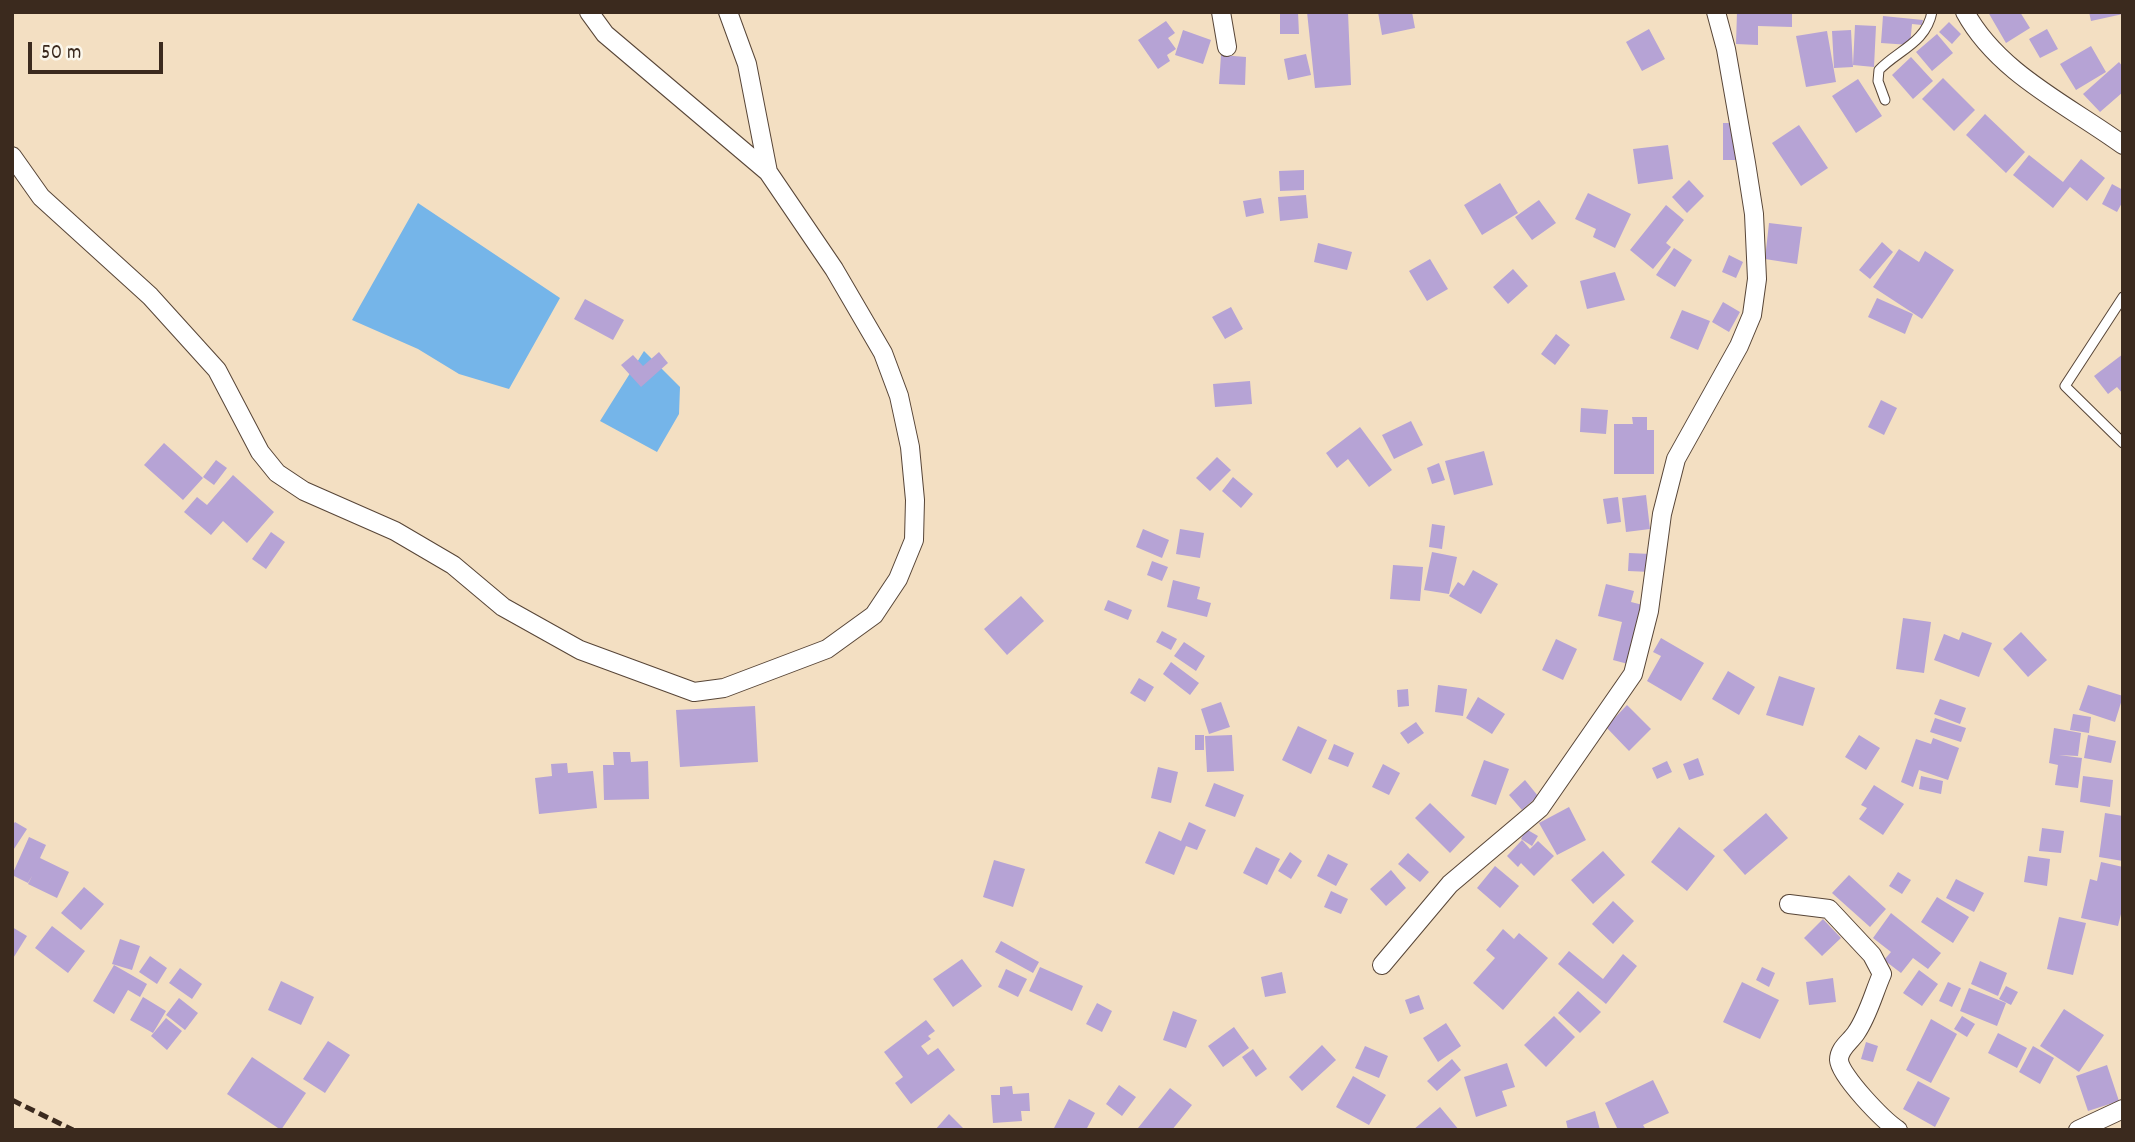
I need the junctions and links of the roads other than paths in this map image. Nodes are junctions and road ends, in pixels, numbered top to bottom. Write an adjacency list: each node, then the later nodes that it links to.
1 (590, 12): 11 (street)
2 (728, 12): 11 (street)
3 (1221, 12): 7 (street)
4 (1716, 12): 15 (street)
5 (1932, 12): 8 (lane)
6 (1965, 12): 9 (street)
7 (1227, 47)
8 (1885, 100)
9 (2123, 145)
10 (12, 156): 11 (street)
11 (768, 172)
12 (2123, 298): 13 (lane)
13 (2123, 443)
14 (1789, 904): 17 (street)
15 (1382, 965)
16 (2123, 1109): 18 (street)
17 (1898, 1130)
18 (2078, 1130)

